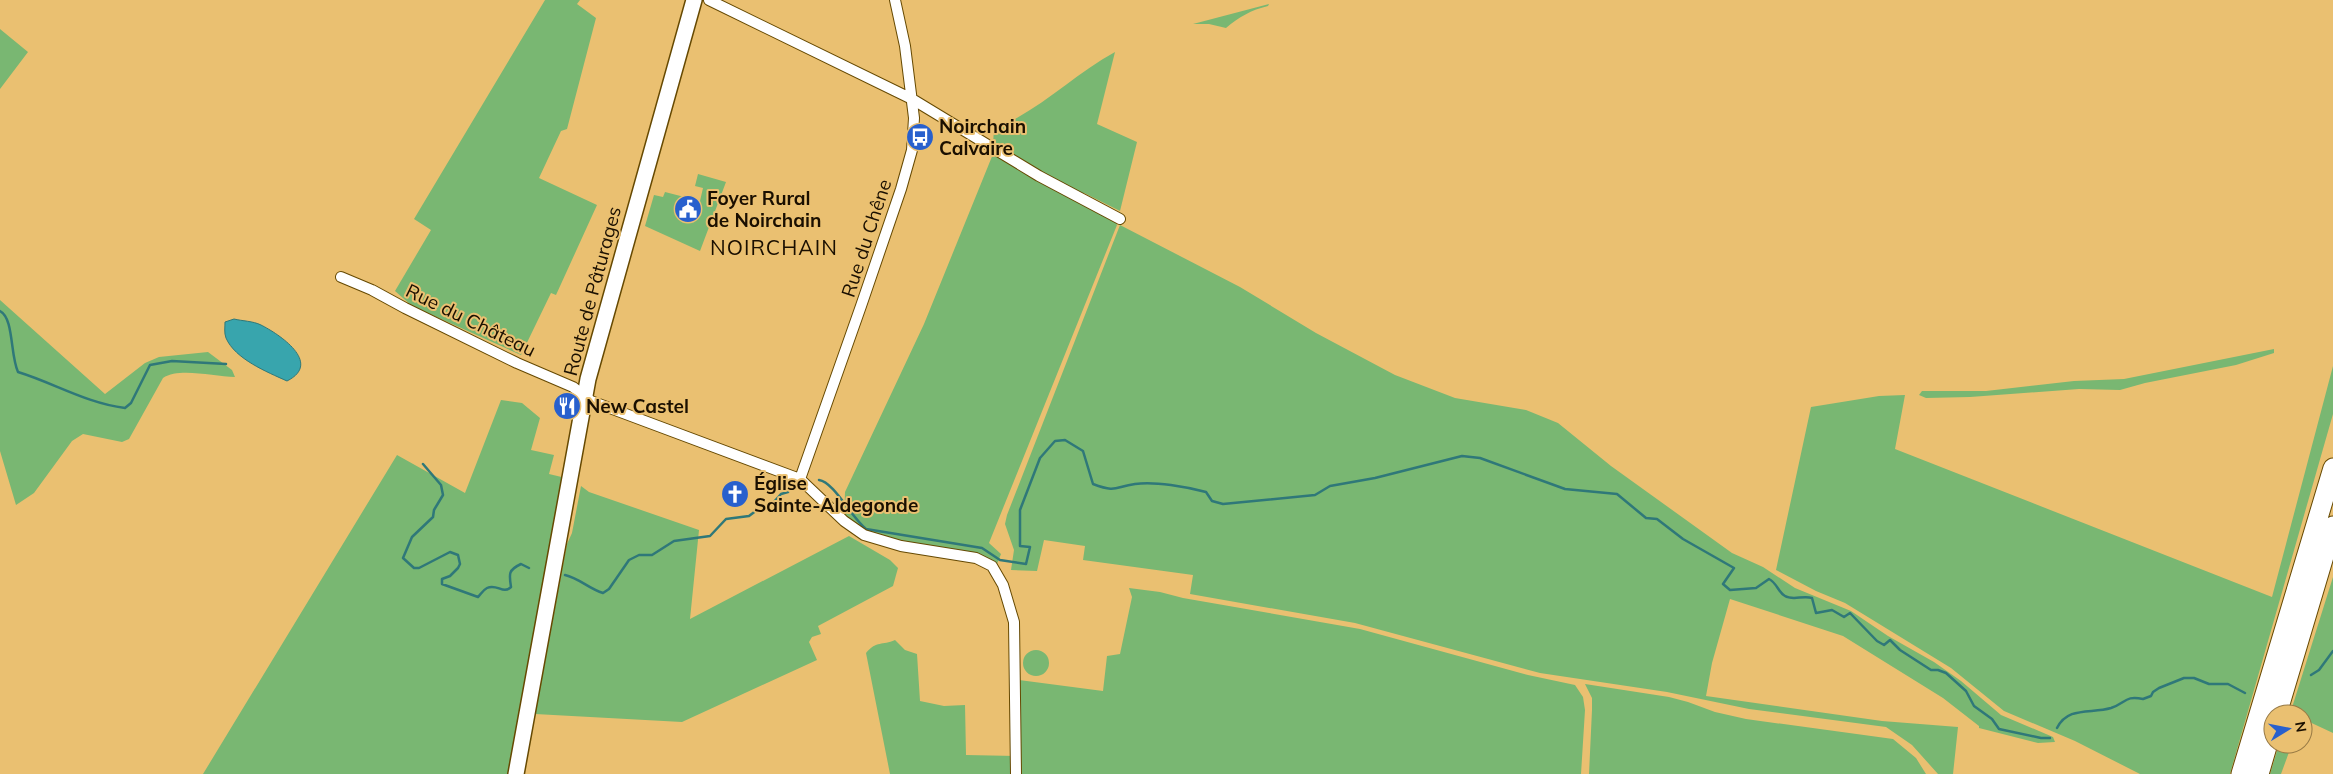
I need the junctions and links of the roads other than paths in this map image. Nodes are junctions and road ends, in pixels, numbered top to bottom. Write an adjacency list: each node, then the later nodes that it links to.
1 (694, 0): 7 (main road, Route de Pâturages)
2 (709, 0): 4 (street)
3 (895, 0): 4 (street, Rue du Chêne)
4 (912, 99): 5 (street); 9 (street, Rue du Chêne)
5 (1120, 219)
6 (341, 277): 7 (street, Rue du Château)
7 (585, 395): 9 (street, Rue du Château); 13 (main road, Route de Pâturages)
8 (2333, 468): 15 (highway)
9 (800, 479): 14 (street)
10 (2333, 526): 11 (highway)
11 (2280, 704)
12 (2265, 754): 16 (highway)
13 (516, 774)
14 (1016, 774)
15 (2241, 774)
16 (2259, 774)

